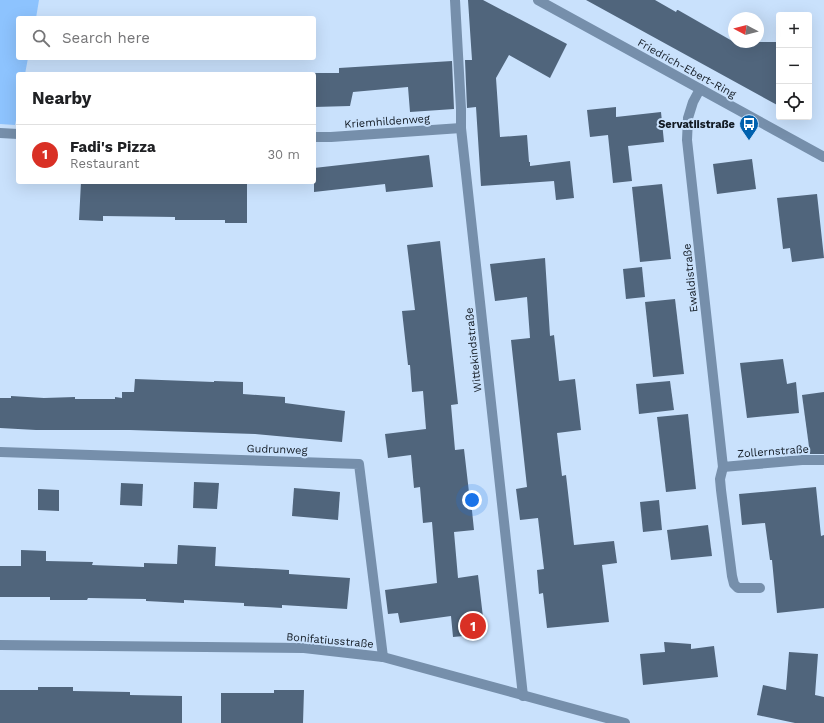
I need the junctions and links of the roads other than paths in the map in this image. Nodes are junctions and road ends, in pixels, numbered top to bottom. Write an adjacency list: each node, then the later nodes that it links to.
1 (455, 0): 4 (street, Wittekindstraße)
2 (538, 0): 3 (street, Friedrich-Ebert-Ring)
3 (700, 89): 8 (street, Friedrich-Ebert-Ring); 11 (street, Ewaldistraße)
4 (461, 128): 7 (street, Kriemhildenweg); 15 (street, Wittekindstraße)
5 (0, 133): 6 (street)
6 (16, 134)
7 (316, 137)
8 (824, 158)
9 (0, 452): 14 (street, Gudrunweg)
10 (824, 460): 11 (street, Zollernstraße)
11 (723, 467): 12 (street, Ewaldistraße)
12 (760, 588)
13 (0, 645): 14 (street, Bonifatiusstraße)
14 (382, 658): 15 (street, Bonifatiusstraße)
15 (523, 696): 16 (street, Bonifatiusstraße)
16 (625, 723)

